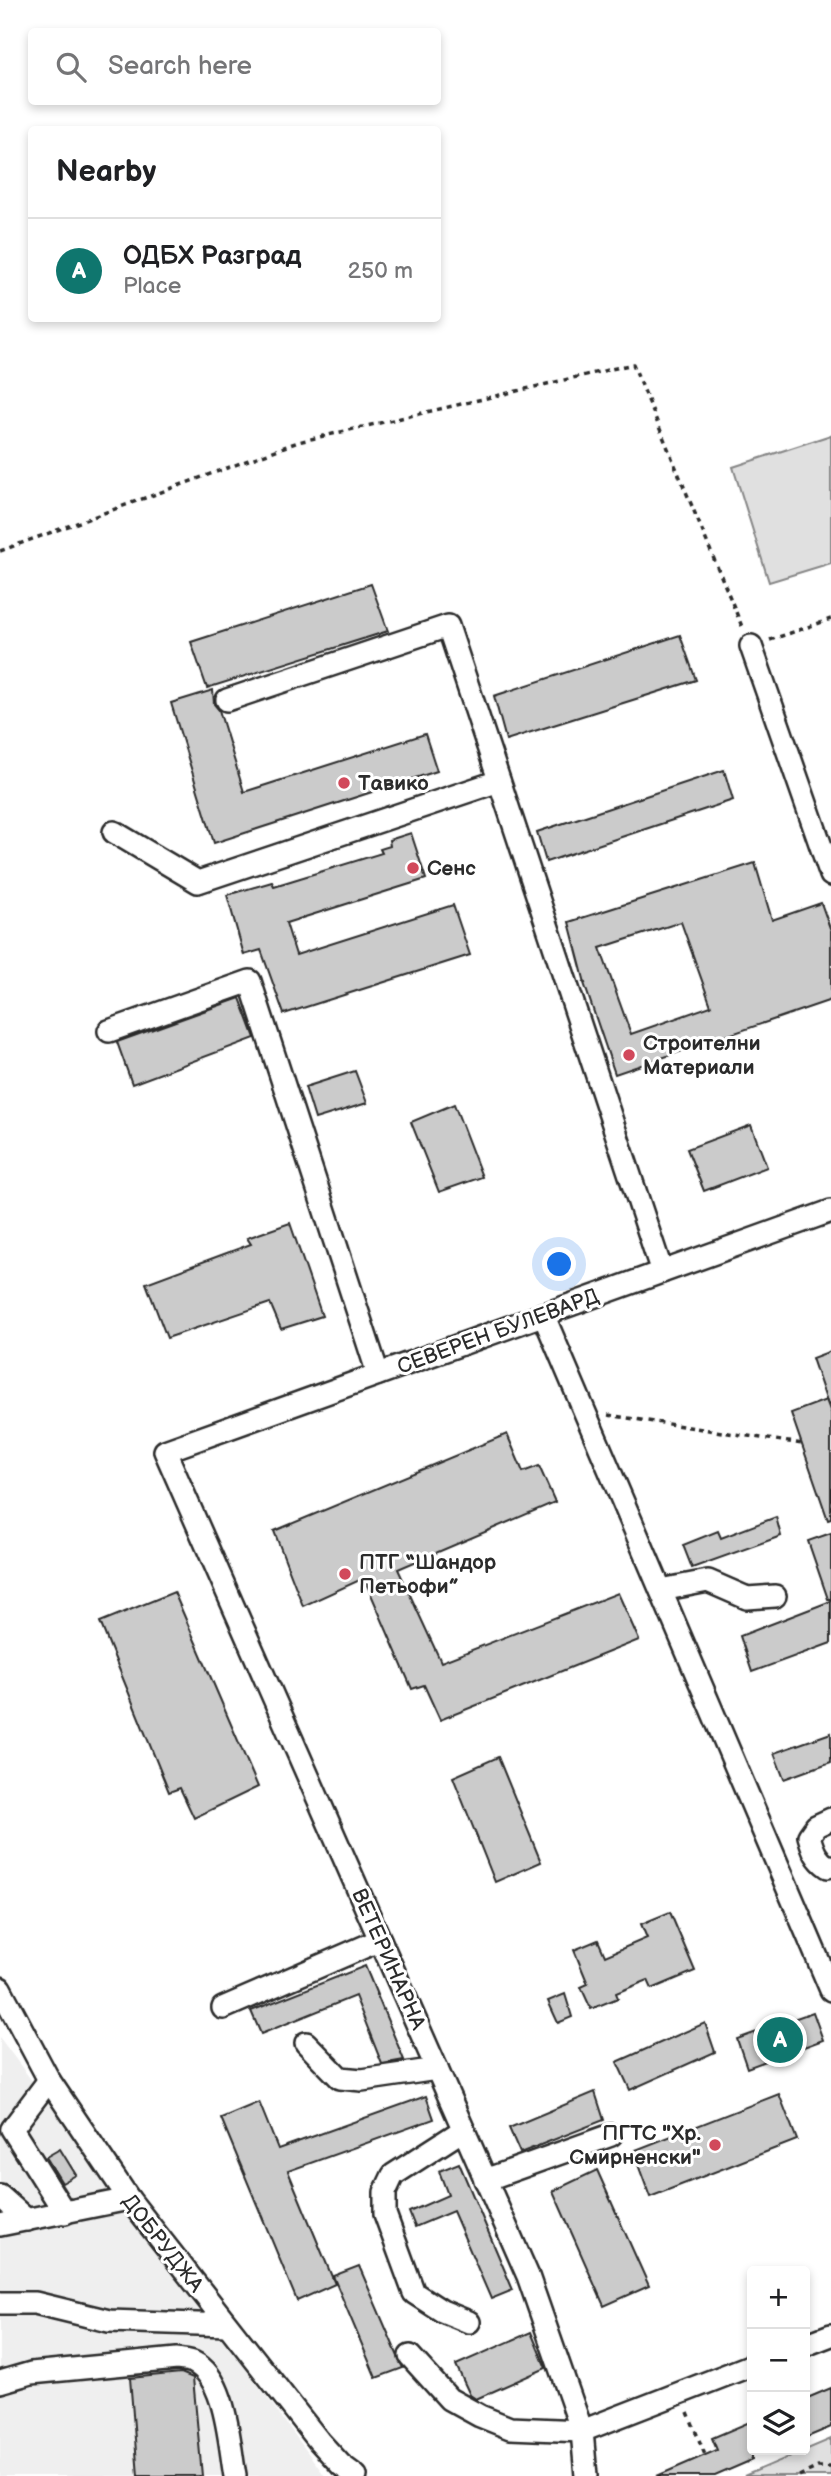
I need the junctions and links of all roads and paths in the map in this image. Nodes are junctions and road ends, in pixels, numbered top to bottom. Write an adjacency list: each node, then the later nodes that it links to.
1 (0, 551): 3 (path)
2 (831, 620): 3 (path)
3 (751, 646): 7 (street)
4 (226, 700): 5 (street)
5 (499, 781): 6 (street); 10 (street)
6 (114, 832)
7 (831, 875)
8 (109, 1031): 12 (street)
9 (831, 1211): 10 (street, СЕВЕРЕН БУЛЕВАРД)
10 (662, 1272): 11 (street, СЕВЕРЕН БУЛЕВАРД)
11 (544, 1314): 12 (street, СЕВЕРЕН БУЛЕВАРД); 13 (street)
12 (378, 1374): 15 (street, СЕВЕРЕН БУЛЕВАРД)
13 (585, 1412): 14 (path); 16 (street)
14 (802, 1444)
15 (165, 1451): 21 (street, ВЕТЕРИНАРНА)
16 (661, 1590): 17 (street); 20 (street)
17 (775, 1595)
18 (831, 1819): 19 (street)
19 (823, 1860): 20 (street)
20 (781, 1873): 23 (street)
21 (380, 1940): 24 (street); 26 (street, ВЕТЕРИНАРНА)
22 (0, 1988): 27 (street, ДОБРУДЖА)
23 (831, 1990)
24 (223, 2008)
25 (306, 2043): 26 (street)
26 (437, 2069): 28 (street, ВЕТЕРИНАРНА)
27 (49, 2080): 32 (street, ДОБРУДЖА); 33 (street)
28 (463, 2130): 30 (street, ВЕТЕРИНАРНА); 37 (street)
29 (611, 2136): 30 (street)
30 (485, 2180): 45 (street, ВЕТЕРИНАРНА)
31 (0, 2196): 34 (street)
32 (129, 2199): 33 (street); 38 (street, ДОБРУДЖА)
33 (65, 2213): 34 (street)
34 (27, 2220): 35 (street)
35 (0, 2225)
36 (0, 2303): 38 (street)
37 (469, 2322)
38 (227, 2325): 46 (street, ДОБРУДЖА)
39 (831, 2335): 40 (street)
40 (810, 2343)
41 (410, 2356): 45 (street)
42 (747, 2367): 44 (street)
43 (0, 2382): 49 (street)
44 (680, 2393): 45 (street); 47 (path)
45 (582, 2431): 52 (street, ВЕТЕРИНАРНА)
46 (318, 2441): 50 (street); 51 (street, ДОБРУДЖА)
47 (705, 2455)
48 (831, 2467): 53 (path)
49 (235, 2476)
50 (328, 2476)
51 (356, 2476)
52 (586, 2476)
53 (799, 2476)

